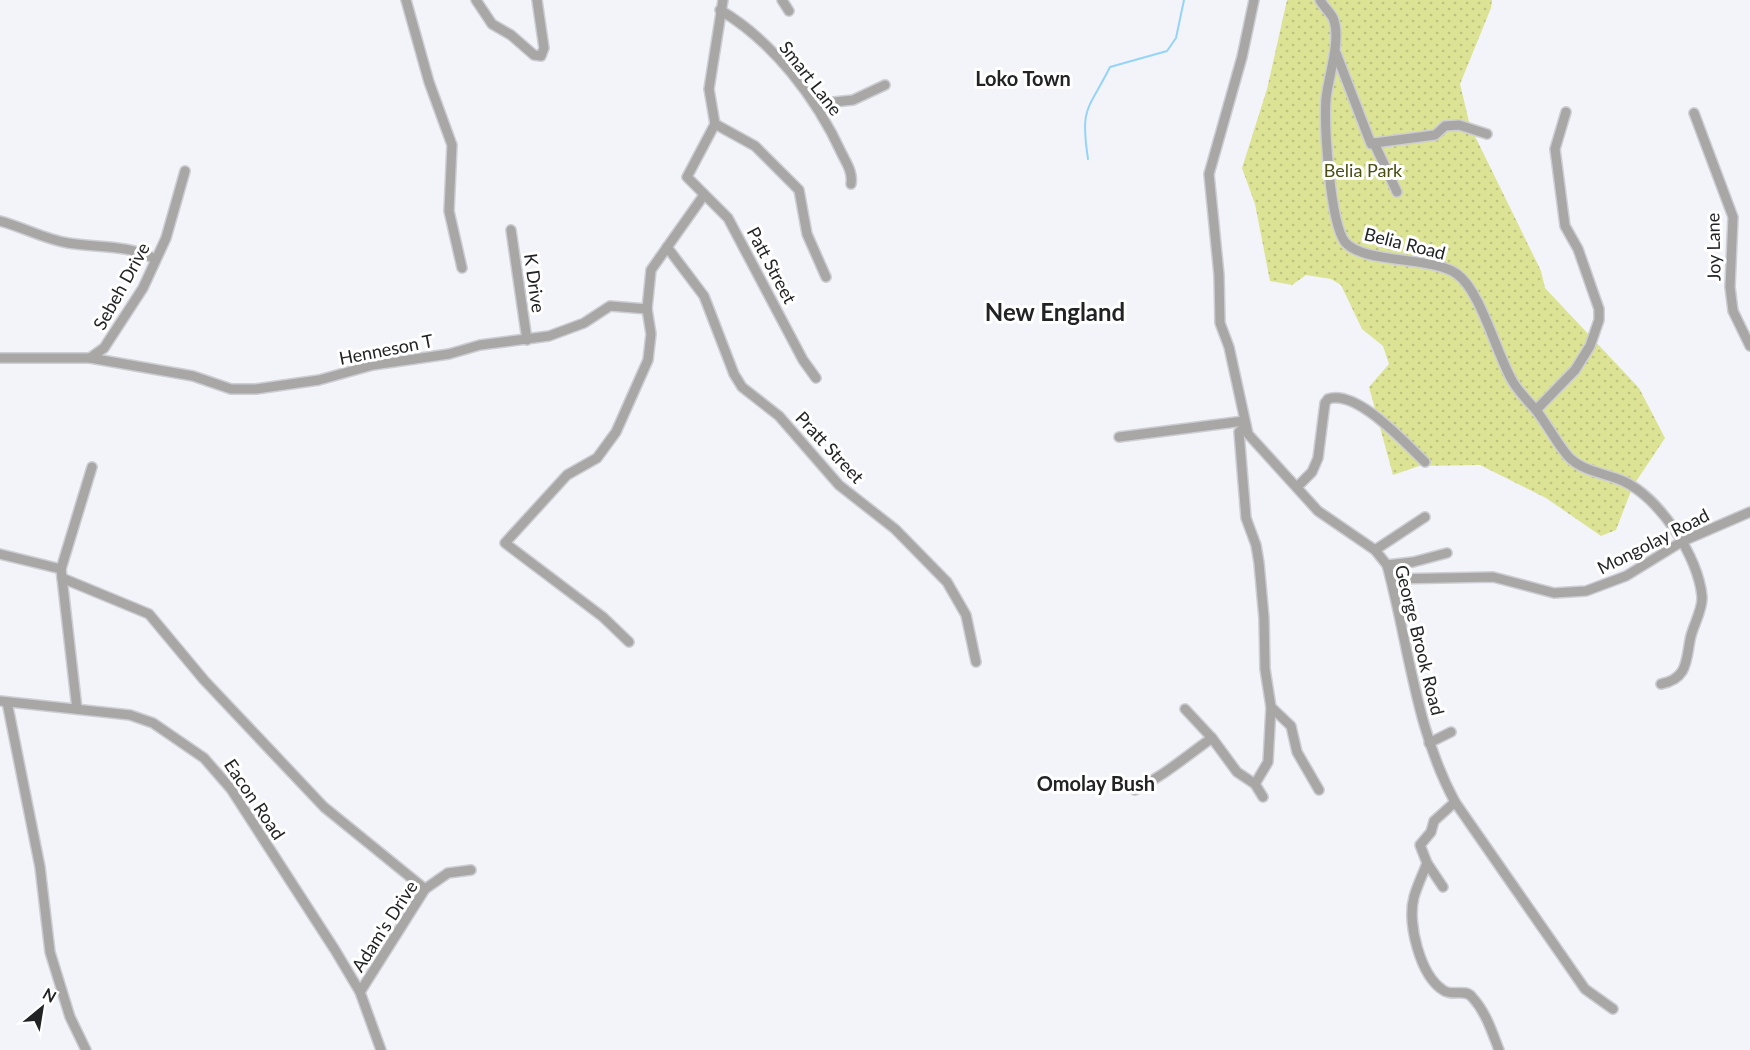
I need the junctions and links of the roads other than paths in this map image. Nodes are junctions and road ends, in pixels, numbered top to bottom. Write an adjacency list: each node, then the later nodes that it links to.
1 (406, 0): 26 (street)
2 (476, 0): 3 (street)
3 (537, 0)
4 (723, 0): 8 (street)
5 (782, 0): 9 (street)
6 (1254, 0): 35 (street, George Brook Road)
7 (1320, 0): 10 (street, Belia Road)
8 (720, 10): 12 (street, Smart Lane); 15 (street)
9 (789, 11)
10 (1335, 51): 17 (street); 34 (street, Belia Road)
11 (885, 85): 12 (street)
12 (815, 104): 19 (street, Smart Lane)
13 (1566, 112): 34 (street)
14 (1694, 113): 30 (street, Joy Lane)
15 (716, 124): 21 (street, Patt Street); 27 (street)
16 (1487, 134): 17 (street)
17 (1374, 143): 20 (street)
18 (185, 171): 25 (street, Sebeh Drive)
19 (851, 184)
20 (1397, 192)
21 (704, 195): 24 (street); 33 (street, Patt Street)
22 (0, 221): 25 (street)
23 (511, 230): 29 (street, K Drive)
24 (667, 247): 28 (street); 50 (street, Pratt Street)
25 (155, 259): 32 (street, Sebeh Drive)
26 (462, 268)
27 (826, 277)
28 (647, 309): 29 (street, Henneson T); 49 (street)
29 (527, 340): 32 (street, Henneson T)
30 (1750, 346)
31 (0, 358): 32 (street)
32 (90, 358)
33 (816, 378)
34 (1536, 410): 42 (street)
35 (1245, 423): 36 (street); 39 (street, George Brook Road); 53 (street)
36 (1119, 437)
37 (1425, 462): 39 (street)
38 (93, 467): 47 (street)
39 (1297, 487): 43 (street, George Brook Road)
40 (1750, 512): 42 (street, Mongolay Road)
41 (1425, 517): 43 (street)
42 (1683, 540): 48 (street, Mongolay Road); 51 (street)
43 (1375, 550): 46 (street, George Brook Road)
44 (1447, 553): 46 (street)
45 (0, 554): 47 (street)
46 (1387, 565): 48 (street, George Brook Road)
47 (62, 573): 54 (street); 67 (street)
48 (1391, 579): 58 (street, George Brook Road)
49 (629, 642)
50 (976, 662)
51 (1661, 684)
52 (4, 701): 54 (street, Eacon Road); 70 (street)
53 (1271, 707): 59 (street); 61 (street)
54 (77, 709): 68 (street, Eacon Road)
55 (1185, 709): 57 (street)
56 (1451, 732): 58 (street)
57 (1212, 738): 59 (street); 60 (street)
58 (1429, 743): 63 (street, George Brook Road)
59 (1255, 784): 62 (street)
60 (1135, 790)
61 (1319, 790)
62 (1263, 797)
63 (1455, 802): 64 (street); 69 (street, George Brook Road)
64 (1428, 863): 66 (street); 72 (street)
65 (471, 870): 67 (street, Adam's Drive)
66 (1443, 887)
67 (425, 889): 68 (street, Adam's Drive)
68 (360, 993): 71 (street, Eacon Road)
69 (1613, 1009)
70 (86, 1050)
71 (381, 1050)
72 (1499, 1050)

